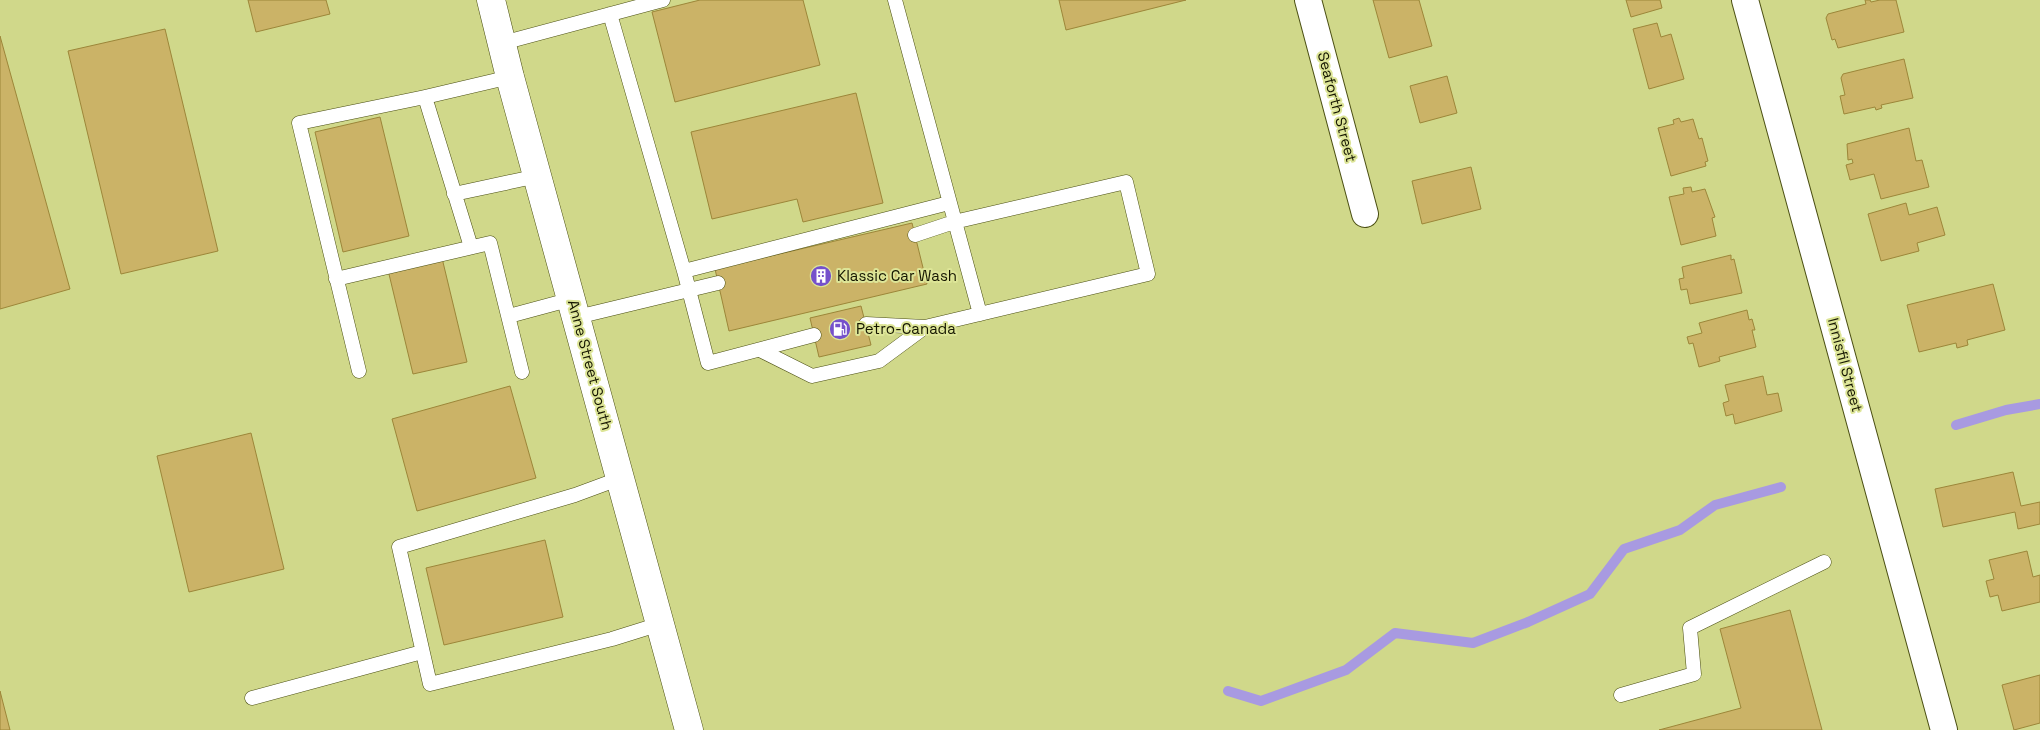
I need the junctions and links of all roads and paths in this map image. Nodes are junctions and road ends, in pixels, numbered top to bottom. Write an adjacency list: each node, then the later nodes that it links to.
1 (491, 0): 7 (street, Anne Street South)
2 (663, 0): 6 (lane)
3 (895, 0): 12 (lane)
4 (1308, 0): 13 (street, Seaforth Street)
5 (1746, 0): 37 (street, Innisfil Street)
6 (610, 14): 7 (lane); 17 (lane)
7 (502, 43): 8 (street, Anne Street South)
8 (510, 77): 9 (lane); 10 (street, Anne Street South)
9 (425, 97): 11 (lane); 18 (lane)
10 (538, 176): 11 (lane); 21 (street, Anne Street South)
11 (454, 194): 16 (lane)
12 (949, 202): 14 (lane); 17 (lane)
13 (1365, 214)
14 (954, 222): 15 (lane); 22 (lane); 22 (lane)
15 (915, 235)
16 (470, 247): 18 (lane); 23 (lane)
17 (684, 271): 20 (lane)
18 (336, 279): 28 (lane)
19 (718, 283): 20 (lane)
20 (689, 290): 21 (lane); 27 (lane)
21 (574, 308): 23 (lane); 30 (street, Anne Street South)
22 (980, 314): 25 (lane)
23 (509, 316): 29 (lane)
24 (866, 324): 25 (lane)
25 (925, 327): 27 (lane)
26 (814, 335): 27 (lane)
27 (760, 350)
28 (359, 371)
29 (522, 372)
30 (621, 478): 32 (street, Anne Street South); 33 (lane)
31 (1824, 562): 34 (lane)
32 (660, 624): 33 (lane); 36 (street, Anne Street South)
33 (422, 652): 35 (lane)
34 (1621, 695)
35 (252, 698)
36 (689, 730)
37 (1944, 730)

